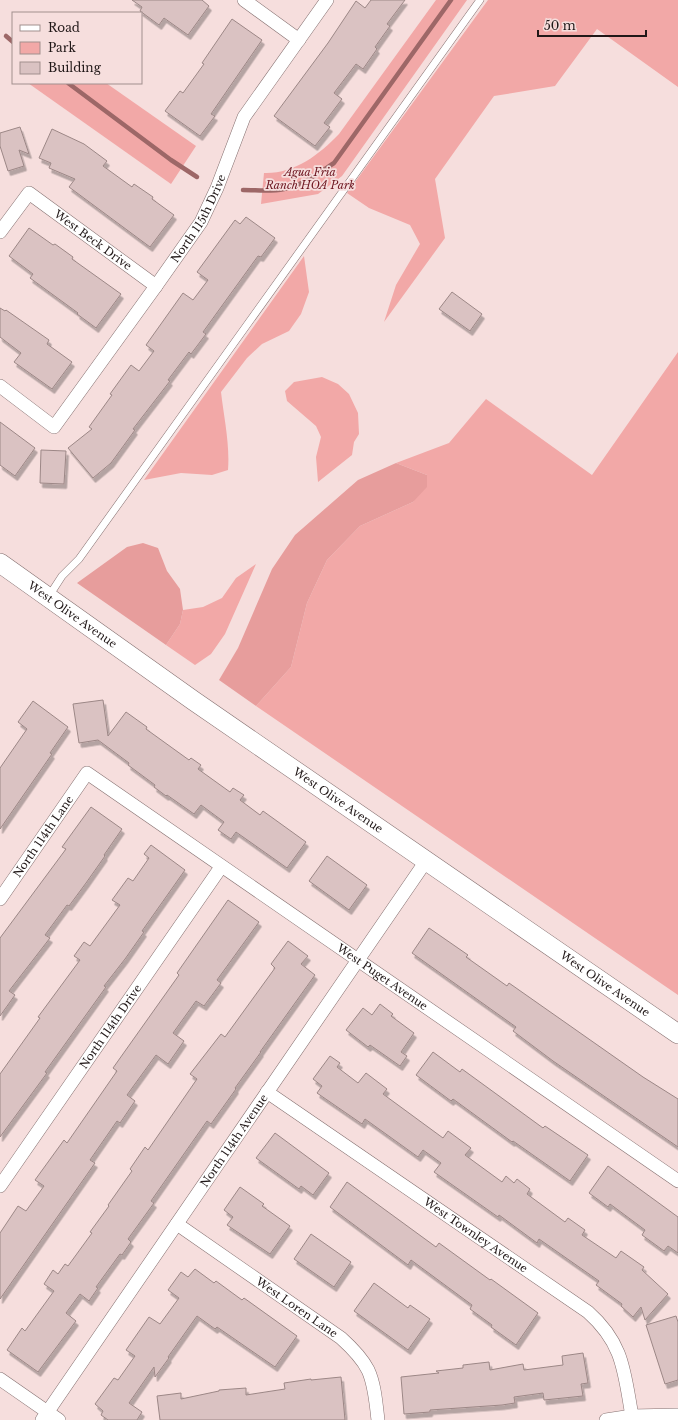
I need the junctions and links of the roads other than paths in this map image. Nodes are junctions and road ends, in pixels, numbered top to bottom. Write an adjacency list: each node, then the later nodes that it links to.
1 (244, 0): 4 (street)
2 (327, 0): 4 (street, North 115th Drive)
3 (480, 0): 9 (lane)
4 (298, 40): 6 (street, North 115th Drive)
5 (0, 232): 6 (street, West Beck Drive)
6 (156, 286): 7 (street, North 115th Drive)
7 (0, 386)
8 (0, 563): 9 (main road, West Olive Avenue)
9 (48, 597): 11 (main road, West Olive Avenue)
10 (87, 773): 12 (street, West Puget Avenue); 13 (street, North 114th Lane)
11 (426, 861): 14 (street, North 114th Avenue); 15 (main road, West Olive Avenue)
12 (221, 867): 14 (street, West Puget Avenue); 18 (street, North 114th Drive)
13 (0, 899)
14 (357, 961): 16 (street, North 114th Avenue); 17 (street, West Puget Avenue)
15 (678, 1034)
16 (267, 1092): 19 (street, North 114th Avenue); 23 (street, West Townley Avenue)
17 (678, 1181)
18 (0, 1186)
19 (177, 1224): 22 (street, North 114th Avenue); 25 (street, West Loren Lane)
20 (0, 1379): 22 (street)
21 (678, 1415): 23 (street)
22 (45, 1416): 24 (street)
23 (632, 1416): 26 (street)
24 (59, 1420)
25 (378, 1420)
26 (606, 1420)

